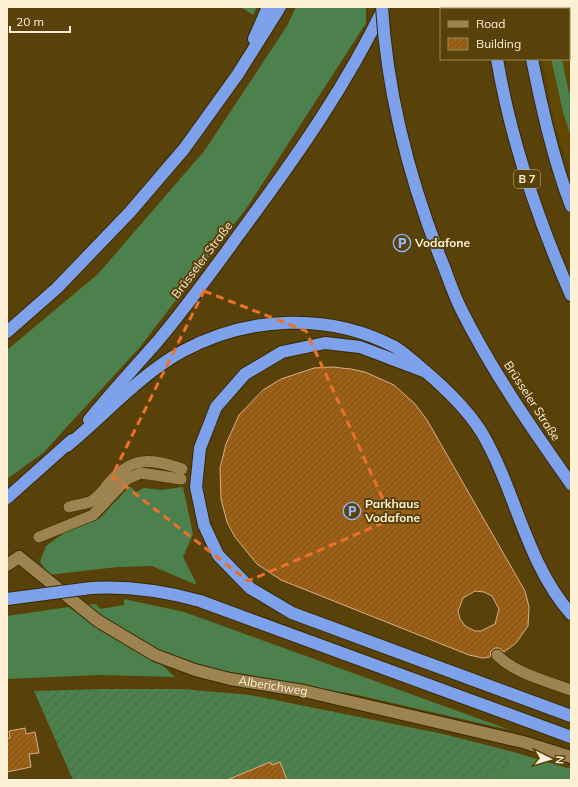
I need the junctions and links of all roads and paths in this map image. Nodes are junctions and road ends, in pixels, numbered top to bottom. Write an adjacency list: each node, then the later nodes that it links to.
1 (268, 7): 6 (highway)
2 (280, 7): 6 (highway)
3 (383, 7): 11 (highway, Brüsseler Straße); 12 (highway, Brüsseler Straße, bridge)
4 (497, 60): 8 (highway, B 7)
5 (532, 60): 7 (highway)
6 (238, 74): 9 (highway)
7 (571, 206)
8 (571, 296)
9 (7, 332)
10 (426, 372): 11 (highway); 18 (highway); 21 (highway)
11 (67, 446): 13 (highway, Brüsseler Straße)
12 (571, 484)
13 (7, 498)
14 (69, 507): 15 (lane)
15 (39, 537)
16 (7, 565): 23 (street, Alberichweg)
17 (7, 599): 22 (highway, bridge)
18 (571, 614)
19 (497, 655): 20 (lane)
20 (571, 690)
21 (571, 716)
22 (571, 737)
23 (571, 757)

